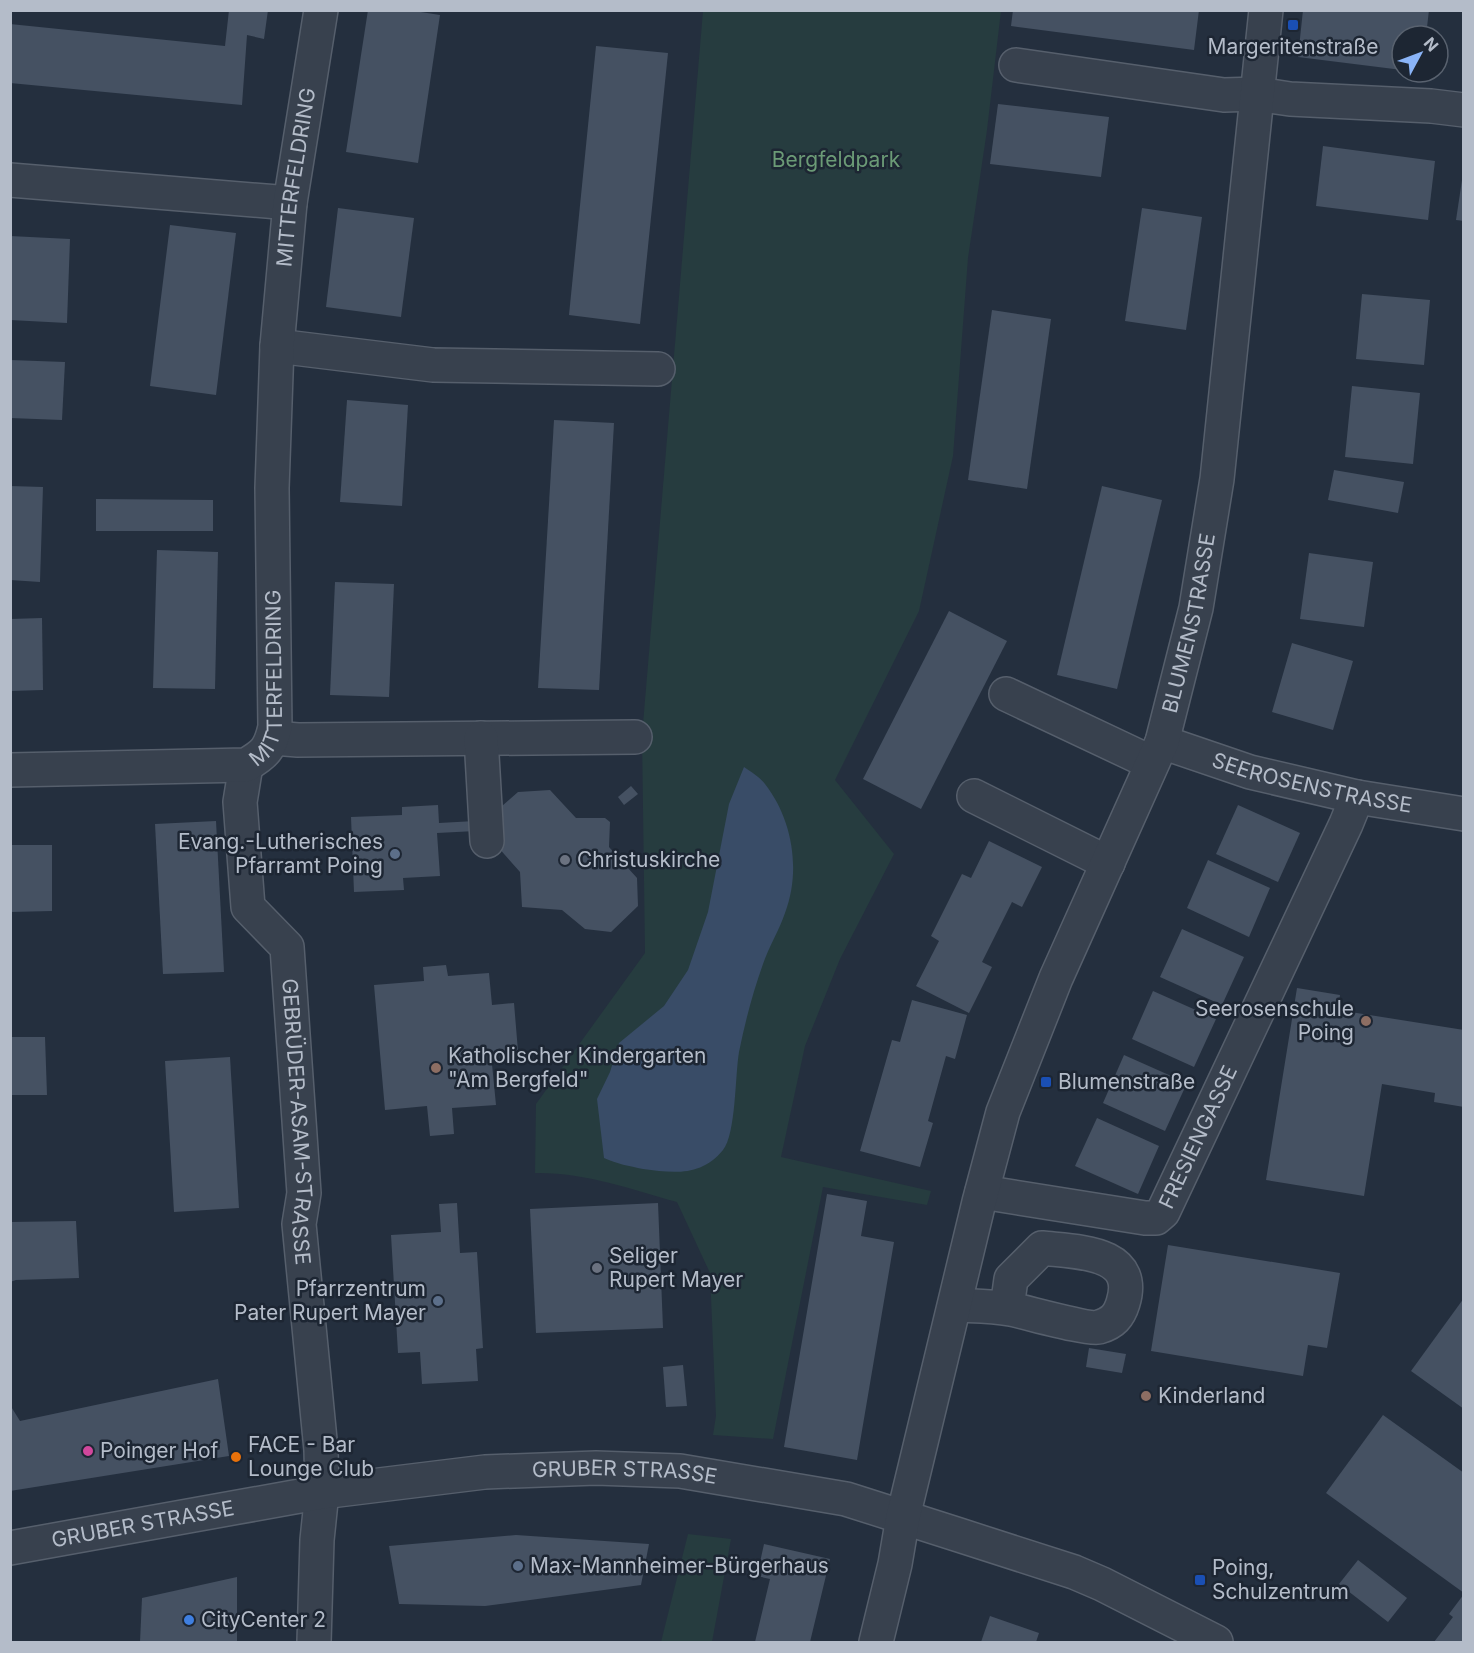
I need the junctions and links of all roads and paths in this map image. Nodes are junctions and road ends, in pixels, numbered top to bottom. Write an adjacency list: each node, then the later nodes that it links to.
1 (321, 10): 7 (street, MITTERFELDRING)
2 (1266, 10): 4 (street, BLUMENSTRASSE)
3 (1016, 65): 4 (street)
4 (1257, 94): 5 (street); 14 (street, BLUMENSTRASSE)
5 (1464, 110)
6 (10, 180): 7 (street)
7 (290, 203): 8 (street, MITTERFELDRING)
8 (277, 346): 9 (street); 12 (street, MITTERFELDRING)
9 (658, 369)
10 (1006, 694): 14 (street, SEEROSENSTRASSE)
11 (635, 737): 13 (street)
12 (273, 738): 13 (street); 15 (street, MITTERFELDRING)
13 (481, 738): 20 (street)
14 (1157, 752): 18 (street, SEEROSENSTRASSE); 21 (street, BLUMENSTRASSE)
15 (246, 765): 16 (street, MITTERFELDRING); 25 (street, GEBRÜDER-ASAM-STRASSE)
16 (10, 770)
17 (974, 796): 21 (street)
18 (1357, 797): 19 (street, SEEROSENSTRASSE); 22 (street, FRESIENGASSE)
19 (1464, 814)
20 (487, 841)
21 (1108, 863): 22 (street, BLUMENSTRASSE)
22 (982, 1192): 23 (street, BLUMENSTRASSE)
23 (955, 1305): 24 (street); 26 (street, BLUMENSTRASSE)
24 (1007, 1308)
25 (322, 1492): 26 (street, GRUBER STRASSE); 27 (street, GRUBER STRASSE); 28 (street, GEBRÜDER-ASAM-STRASSE)
26 (903, 1517): 29 (street, BLUMENSTRASSE); 30 (street, GRUBER STRASSE)
27 (10, 1548)
28 (314, 1642)
29 (876, 1642)
30 (1216, 1642)

